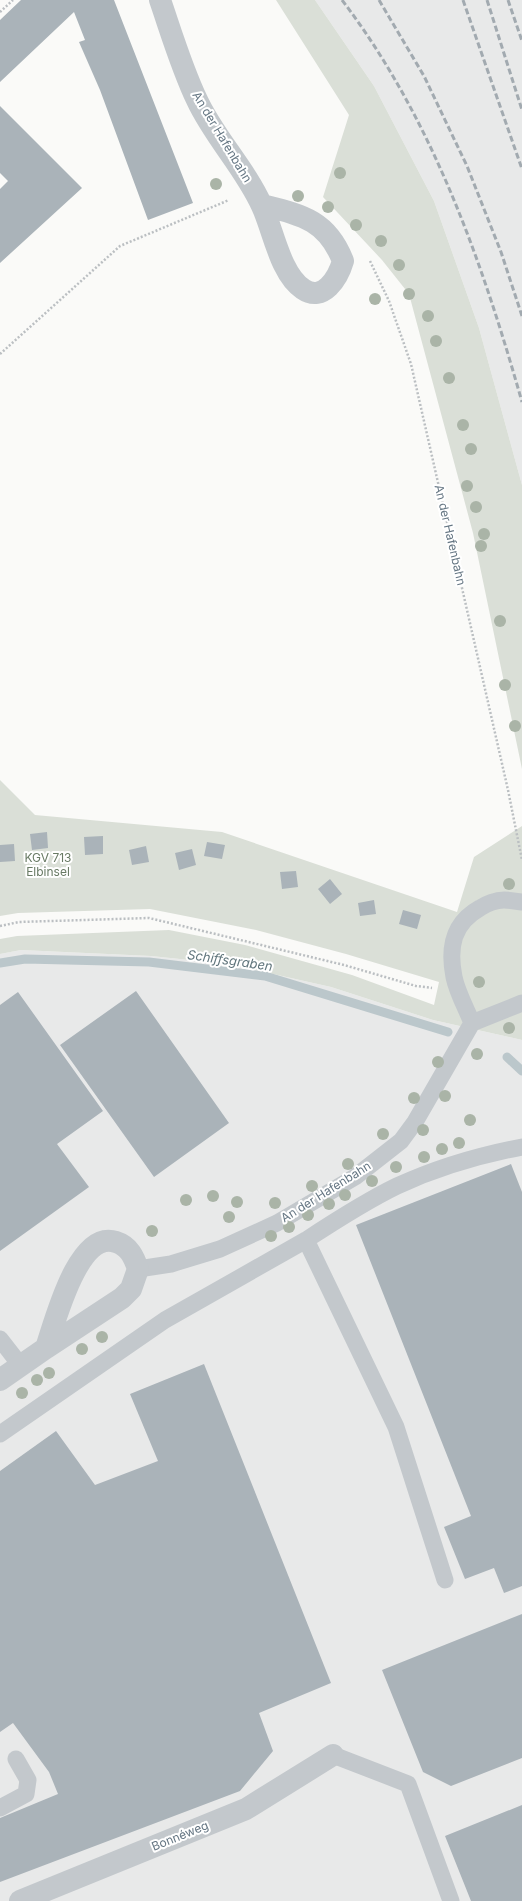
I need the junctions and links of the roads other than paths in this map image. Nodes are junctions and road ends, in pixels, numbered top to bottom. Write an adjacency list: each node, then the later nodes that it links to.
1 (160, 0): 2 (street, An der Hafenbahn)
2 (258, 197)
3 (522, 902): 5 (lane)
4 (522, 1003): 5 (lane)
5 (472, 1023): 8 (lane, An der Hafenbahn)
6 (522, 1147): 7 (lane)
7 (306, 1240): 13 (lane); 14 (lane)
8 (138, 1269): 10 (street); 10 (street)
9 (0, 1339): 11 (lane)
10 (46, 1348): 11 (street)
11 (21, 1366): 12 (street)
12 (0, 1380)
13 (0, 1434)
14 (445, 1580)
15 (333, 1755): 18 (street, Bonnéweg); 19 (lane)
16 (16, 1758): 17 (lane)
17 (0, 1808)
18 (20, 1901)
19 (451, 1901)

